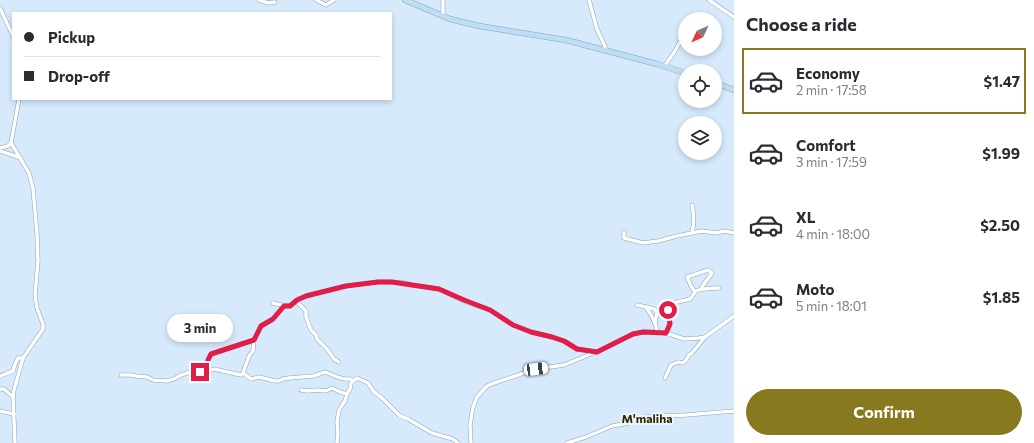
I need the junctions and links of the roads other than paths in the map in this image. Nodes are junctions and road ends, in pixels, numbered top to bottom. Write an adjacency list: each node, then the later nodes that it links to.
1 (259, 0): 8 (street)
2 (316, 0): 3 (street)
3 (334, 0)
4 (404, 0): 10 (street)
5 (443, 0): 10 (street)
6 (589, 0): 14 (street)
7 (709, 0): 11 (street)
8 (275, 2)
9 (0, 8): 12 (street)
10 (443, 16): 14 (street)
11 (734, 17)
12 (12, 34)
13 (678, 46): 15 (street)
14 (607, 51): 15 (street)
15 (664, 67): 16 (street)
16 (678, 71)
17 (722, 86): 18 (street)
18 (734, 90)
19 (19, 100): 20 (street)
20 (11, 143): 21 (street); 23 (street)
21 (0, 148)
22 (0, 151): 23 (street)
23 (20, 158): 43 (street)
24 (692, 205): 26 (street)
25 (624, 232): 26 (street)
26 (692, 233): 27 (street)
27 (734, 233)
28 (719, 288): 29 (street)
29 (701, 289): 30 (street); 30 (street)
30 (695, 291): 39 (street)
31 (296, 301): 34 (street); 42 (street); 44 (street)
32 (274, 303): 34 (street)
33 (637, 304): 35 (street)
34 (284, 306): 41 (street)
35 (646, 307): 37 (street); 37 (street)
36 (734, 316): 40 (street)
37 (655, 324): 38 (street)
38 (657, 332): 39 (street); 42 (street)
39 (666, 333): 40 (street)
40 (705, 337): 49 (street)
41 (254, 340): 45 (street); 46 (street)
42 (597, 352): 61 (street)
43 (22, 358): 48 (street); 54 (street)
44 (339, 362)
45 (207, 371): 46 (street); 47 (street)
46 (243, 372): 50 (street)
47 (121, 375)
48 (0, 376)
49 (665, 378)
50 (353, 381): 53 (street); 60 (street)
51 (0, 389): 54 (street)
52 (301, 390): 53 (street)
53 (347, 394): 59 (street)
54 (13, 397): 57 (street)
55 (0, 411): 57 (street)
56 (734, 411): 62 (street)
57 (14, 414): 58 (street)
58 (15, 443)
59 (337, 443)
60 (458, 443)
61 (471, 443)
62 (567, 443)

